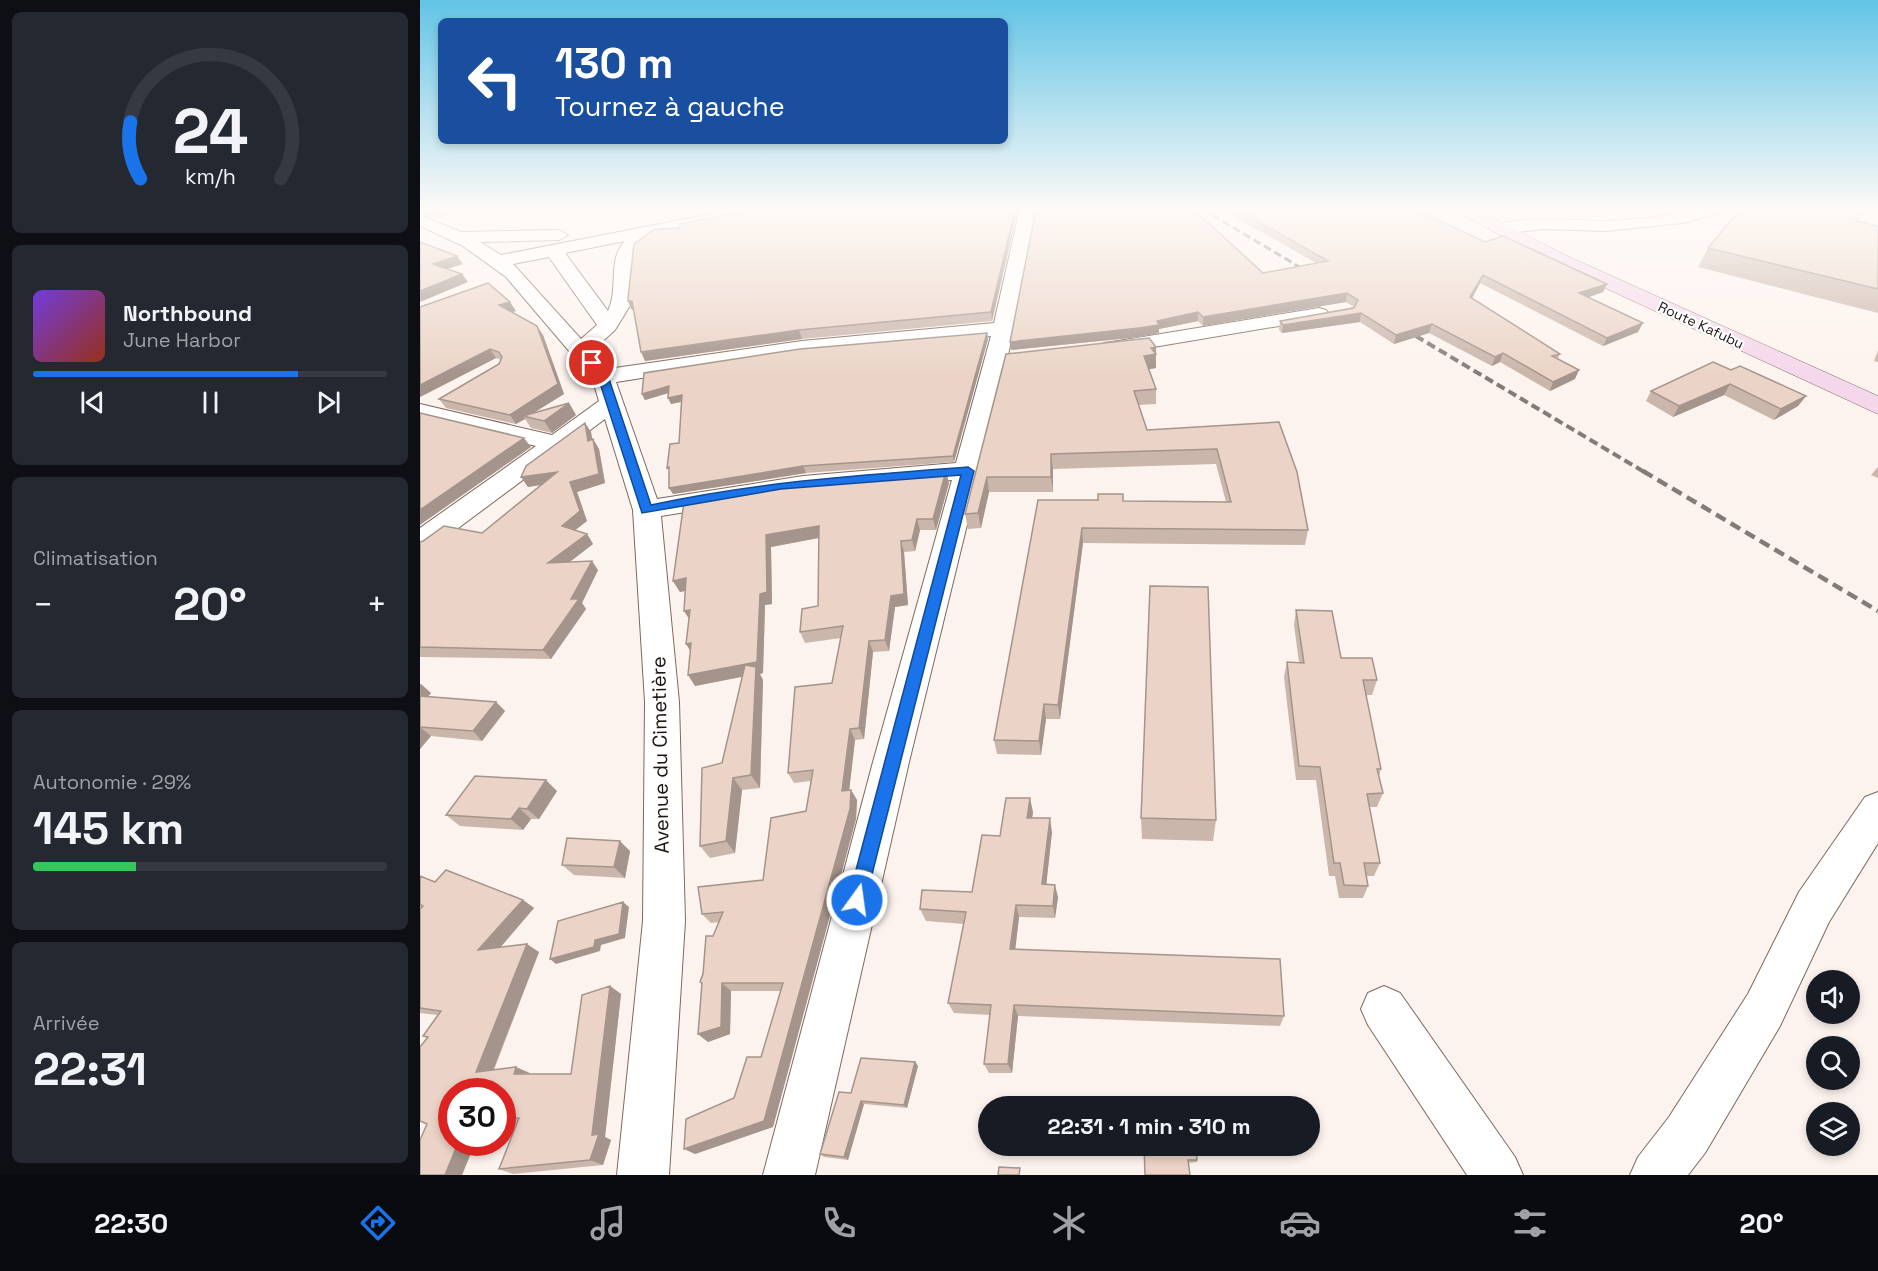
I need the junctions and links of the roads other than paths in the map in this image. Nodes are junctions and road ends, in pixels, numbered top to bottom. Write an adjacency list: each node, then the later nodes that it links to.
1 (501, 264): 7 (street)
2 (516, 264): 7 (street)
3 (563, 264): 10 (street)
4 (623, 264): 10 (street)
5 (1016, 264): 11 (street)
6 (1569, 264): 15 (main road, Route Kafubu)
7 (506, 267): 8 (street); 13 (street)
8 (491, 281)
9 (1334, 312): 12 (street)
10 (608, 326): 13 (street)
11 (1003, 328): 13 (street); 18 (street)
12 (1091, 350)
13 (598, 377): 17 (street); 19 (street, Avenue du Cimetière)
14 (448, 393): 16 (street)
15 (1878, 406)
16 (420, 410): 17 (street)
17 (554, 443): 20 (street)
18 (968, 471): 19 (street); 24 (street)
19 (647, 510): 23 (street, Avenue du Cimetière)
20 (420, 542)
21 (1878, 809): 26 (street)
22 (1384, 1009): 25 (street)
23 (643, 1175)
24 (789, 1175)
25 (1497, 1175)
26 (1656, 1175)

